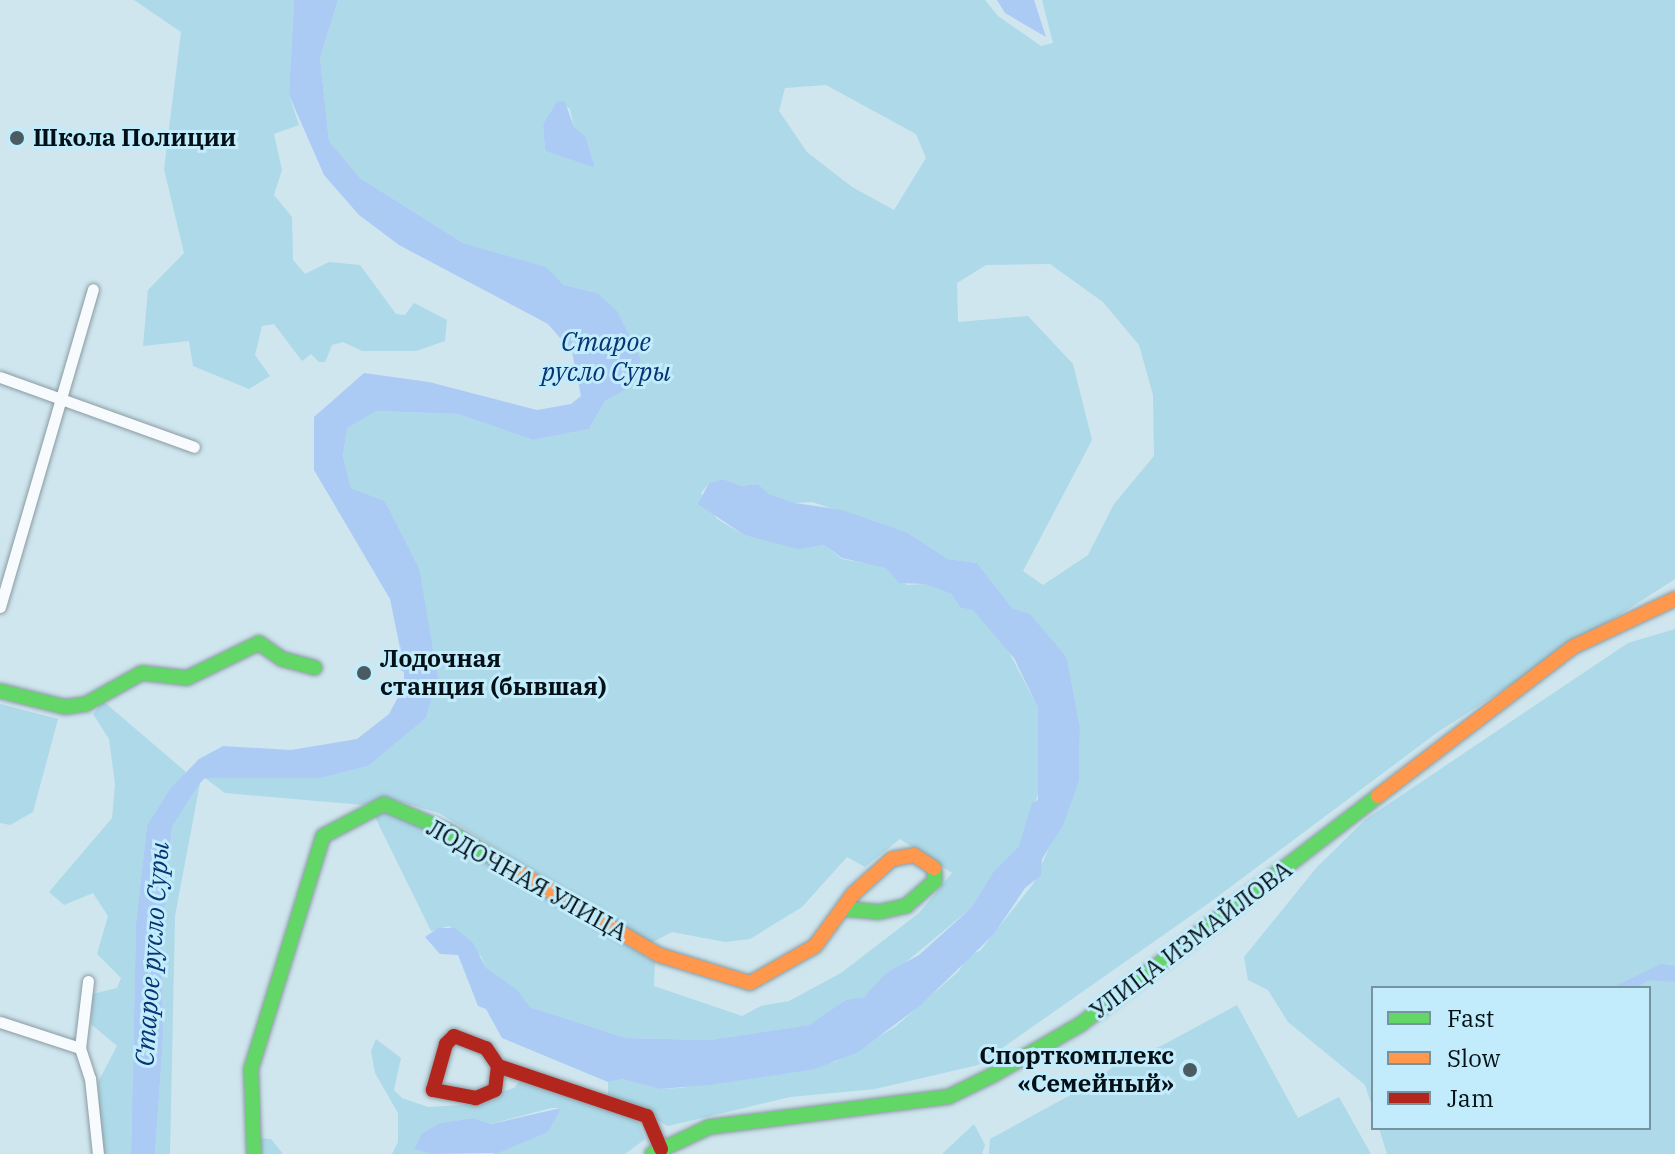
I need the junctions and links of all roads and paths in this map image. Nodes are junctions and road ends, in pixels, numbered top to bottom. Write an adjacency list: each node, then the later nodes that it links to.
1 (93, 289): 3 (street)
2 (0, 377): 3 (street)
3 (63, 399): 4 (street); 6 (street)
4 (194, 447)
5 (1675, 599): 14 (street, УЛИЦА ИЗМАЙЛОВА)
6 (0, 607)
7 (315, 668): 8 (street)
8 (0, 691)
9 (845, 909): 9 (street, ЛОДОЧНАЯ УЛИЦА); 16 (street, ЛОДОЧНАЯ УЛИЦА)
10 (88, 981): 12 (street)
11 (0, 1022): 12 (street)
12 (80, 1048): 15 (street)
13 (498, 1066): 13 (street); 14 (street)
14 (656, 1151)
15 (98, 1154)
16 (254, 1154)

